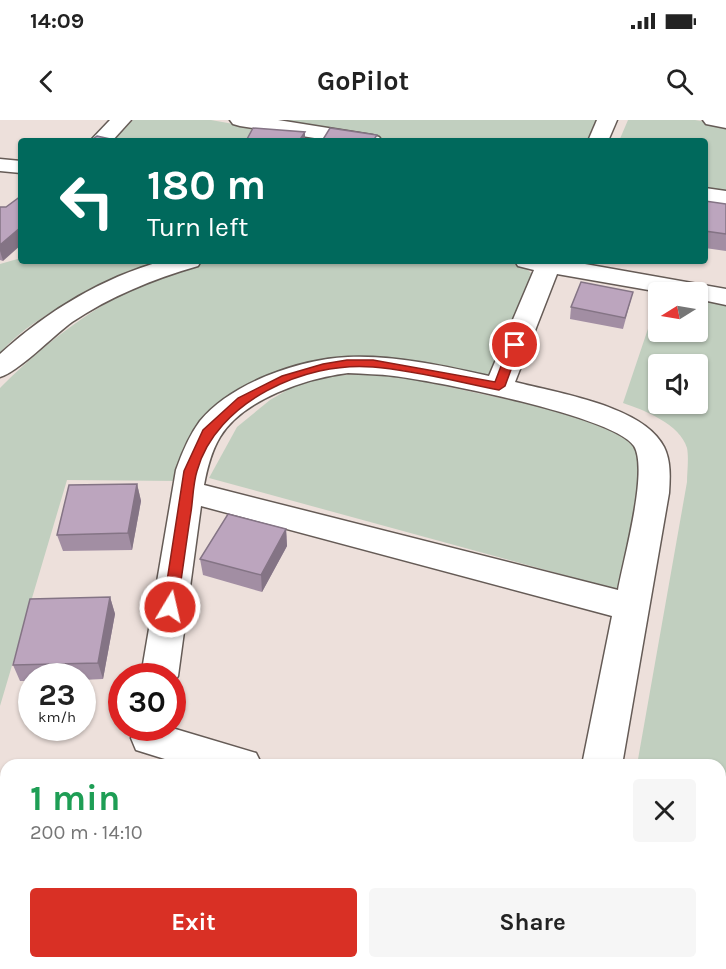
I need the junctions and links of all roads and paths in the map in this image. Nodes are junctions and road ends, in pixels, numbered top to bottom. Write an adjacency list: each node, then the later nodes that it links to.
1 (121, 120): 6 (street)
2 (240, 120): 7 (street)
3 (607, 120): 8 (street)
4 (714, 120): 5 (street)
5 (726, 122)
6 (103, 138)
7 (353, 138)
8 (599, 138)
9 (0, 165): 10 (street)
10 (18, 166)
11 (708, 195): 12 (street)
12 (726, 198)
13 (180, 264): 17 (street)
14 (541, 264): 18 (street)
15 (553, 264): 16 (street)
16 (726, 297)
17 (0, 369)
18 (499, 386): 19 (street); 20 (street)
19 (188, 492): 20 (street); 21 (street)
20 (630, 608): 24 (street)
21 (161, 663)
22 (148, 743): 23 (street)
23 (216, 759)
24 (603, 759)

